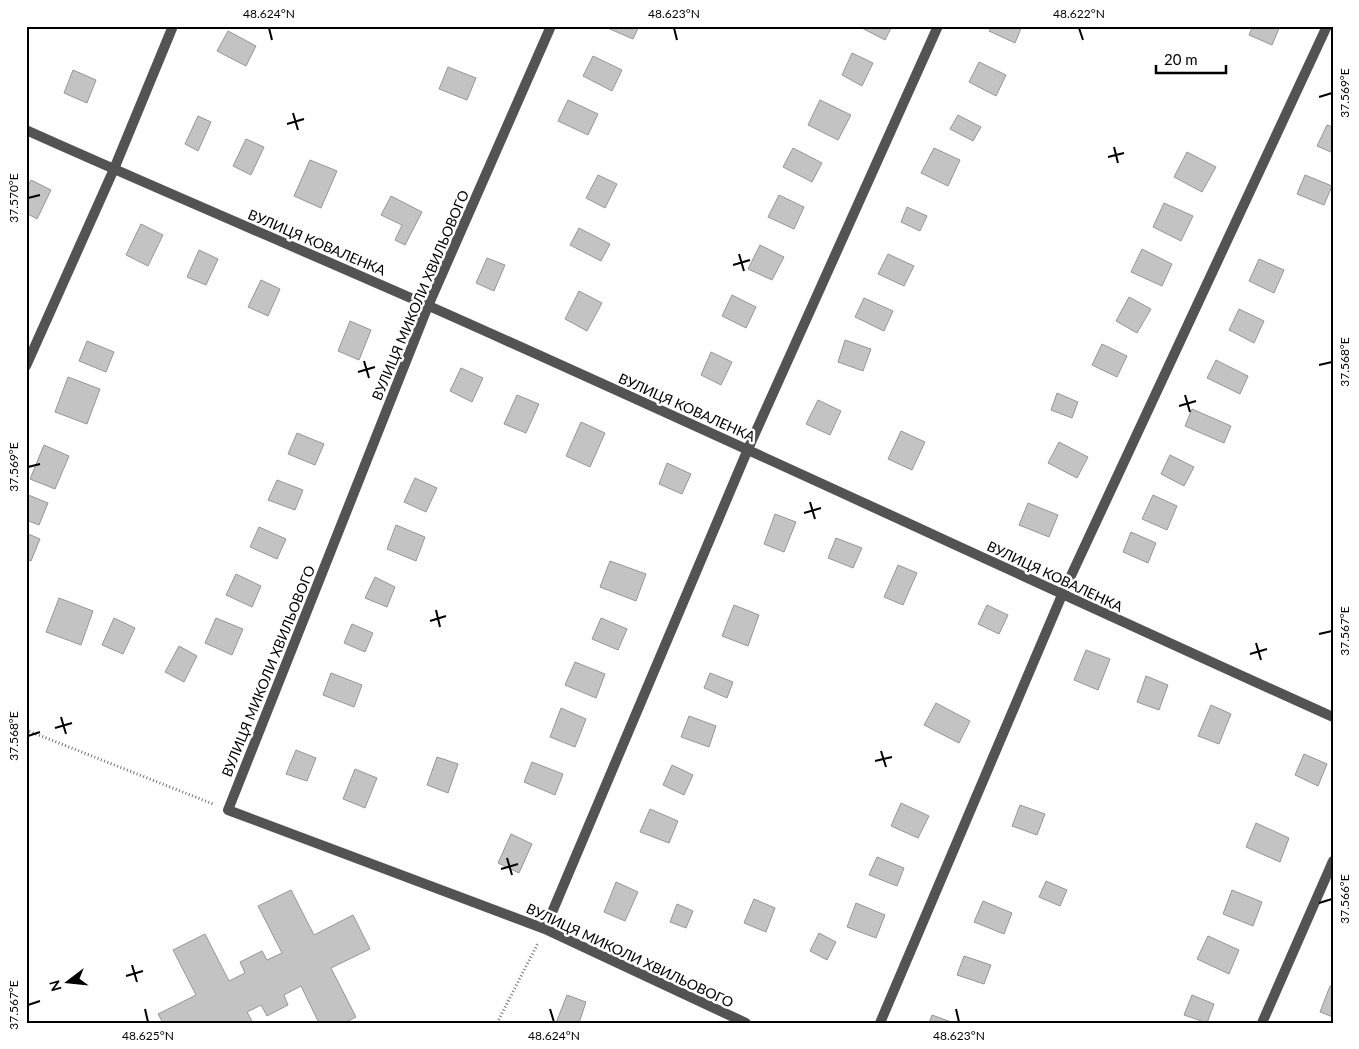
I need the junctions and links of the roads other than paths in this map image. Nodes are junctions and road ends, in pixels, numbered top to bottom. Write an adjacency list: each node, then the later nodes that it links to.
1 (173, 26): 6 (street)
2 (551, 26): 7 (street, ВУЛИЦЯ МИКОЛИ ХВИЛЬОВОГО)
3 (938, 26): 9 (street)
4 (1327, 26): 10 (street)
5 (26, 130): 6 (street, ВУЛИЦЯ КОВАЛЕНКА)
6 (114, 169): 7 (street, ВУЛИЦЯ КОВАЛЕНКА); 8 (street)
7 (428, 306): 9 (street, ВУЛИЦЯ КОВАЛЕНКА); 13 (street, ВУЛИЦЯ МИКОЛИ ХВИЛЬОВОГО)
8 (26, 366)
9 (748, 449): 10 (street, ВУЛИЦЯ КОВАЛЕНКА); 13 (street)
10 (1062, 595): 11 (street, ВУЛИЦЯ КОВАЛЕНКА); 15 (street)
11 (1333, 717)
12 (1333, 860): 16 (street)
13 (545, 929): 14 (street, ВУЛИЦЯ МИКОЛИ ХВИЛЬОВОГО)
14 (746, 1023)
15 (880, 1023)
16 (1262, 1023)

